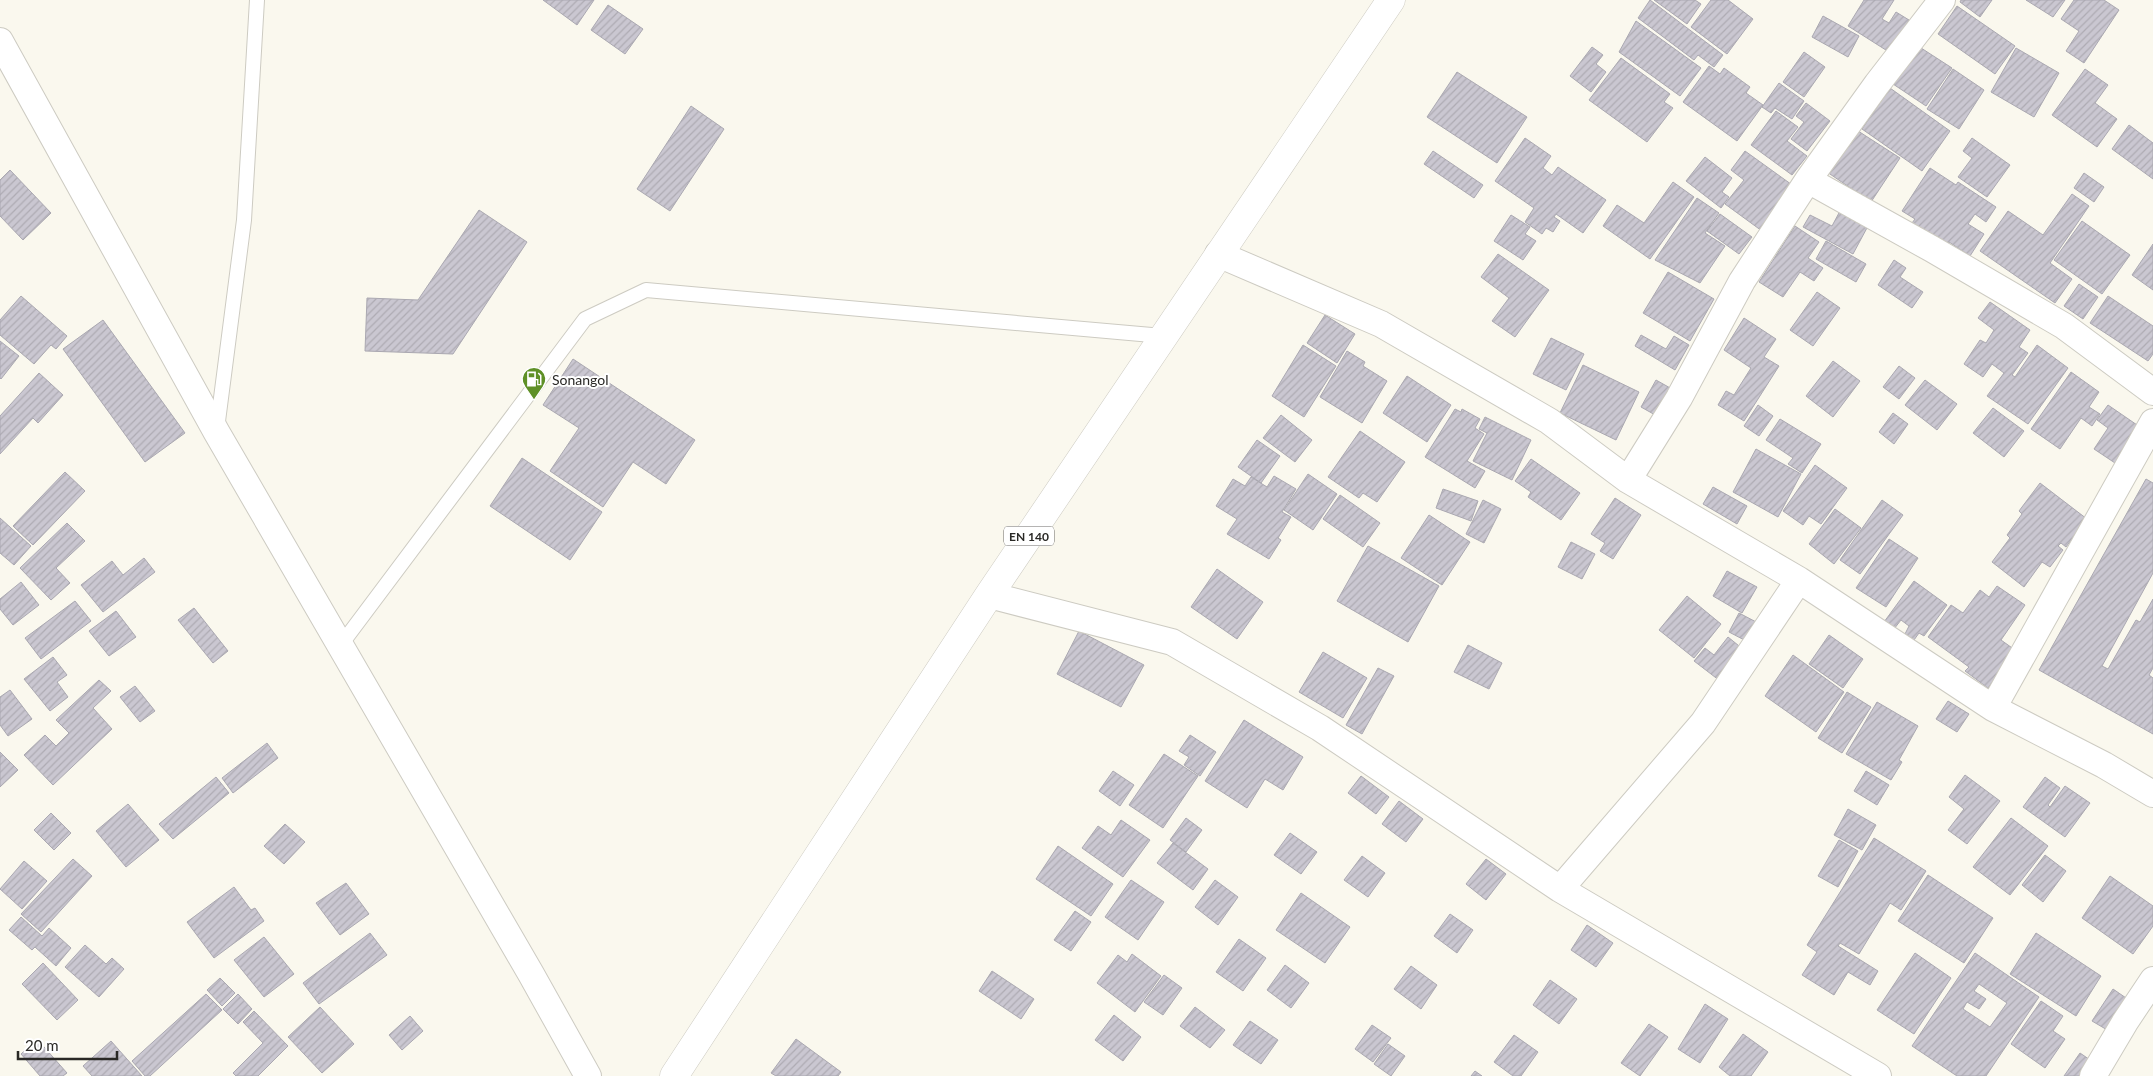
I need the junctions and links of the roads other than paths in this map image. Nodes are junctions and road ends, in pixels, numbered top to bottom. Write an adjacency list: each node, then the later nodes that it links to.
1 (257, 0): 10 (lane)
2 (1391, 0): 6 (main road, EN 140)
3 (1942, 0): 5 (street)
4 (0, 41): 10 (street)
5 (1808, 180): 8 (street); 11 (street)
6 (1218, 254): 7 (main road, EN 140); 11 (street)
7 (1163, 336): 13 (main road, EN 140); 14 (lane)
8 (2153, 392)
9 (2152, 428): 15 (street)
10 (217, 433): 14 (street)
11 (1628, 480): 12 (street)
12 (1799, 580): 15 (street); 17 (street)
13 (989, 595): 17 (street); 20 (main road, EN 140)
14 (340, 646): 19 (street)
15 (1993, 708): 16 (street)
16 (2153, 794)
17 (1560, 889): 21 (street)
18 (2153, 980): 22 (street)
19 (588, 1076)
20 (674, 1076)
21 (1878, 1076)
22 (2093, 1076)

